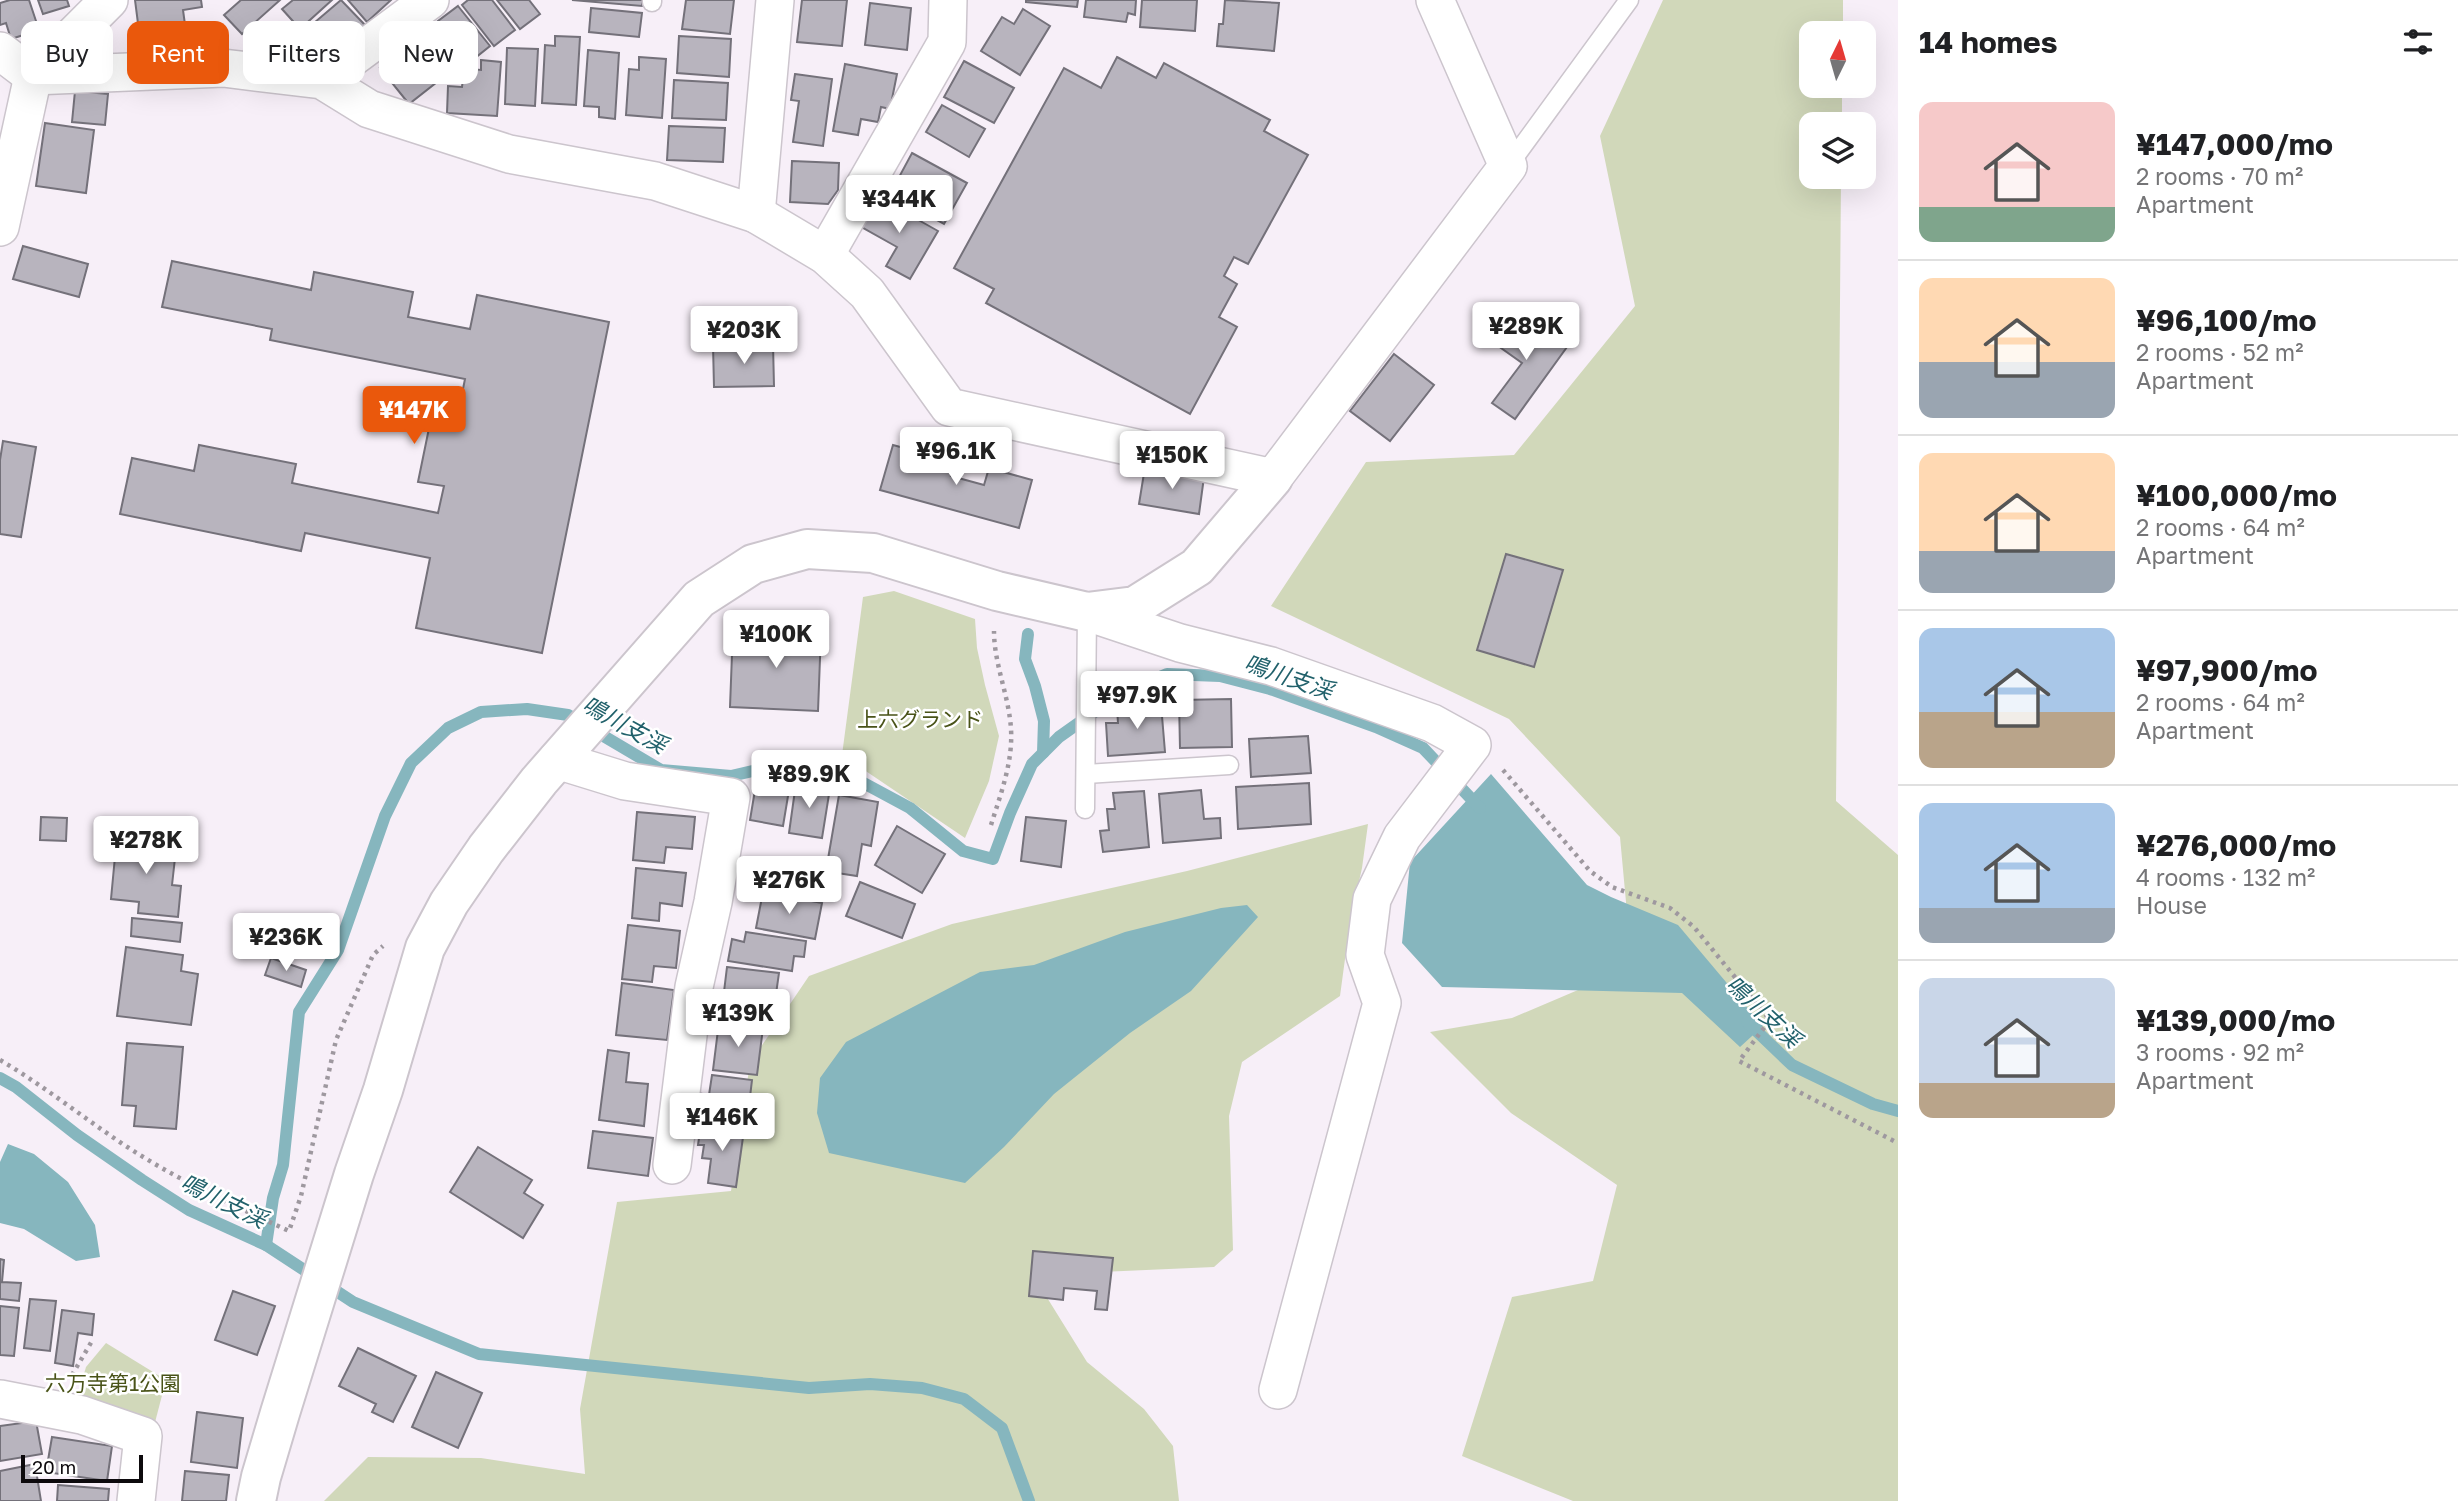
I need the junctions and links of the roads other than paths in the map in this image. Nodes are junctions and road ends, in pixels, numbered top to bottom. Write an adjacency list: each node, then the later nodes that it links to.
1 (109, 0): 7 (street)
2 (430, 0): 8 (street)
3 (775, 0): 16 (street)
4 (948, 0): 18 (street)
5 (1435, 0): 15 (street)
6 (1629, 0): 15 (lane)
7 (88, 21)
8 (365, 48)
9 (0, 51): 10 (street)
10 (21, 67)
11 (243, 70): 12 (street)
12 (113, 73)
13 (31, 84): 17 (street)
14 (328, 84): 16 (street)
15 (1508, 166): 19 (street)
16 (755, 214): 18 (street)
17 (0, 228)
18 (825, 255): 19 (street)
19 (1273, 478): 20 (street)
20 (1087, 611): 21 (street); 23 (lane); 26 (street)
21 (557, 760): 25 (street); 29 (street)
22 (1229, 765): 23 (lane)
23 (1086, 774): 24 (lane)
24 (1086, 809)
25 (672, 1165)
26 (1278, 1390)
27 (0, 1399): 28 (street)
28 (136, 1501)
29 (256, 1501)

